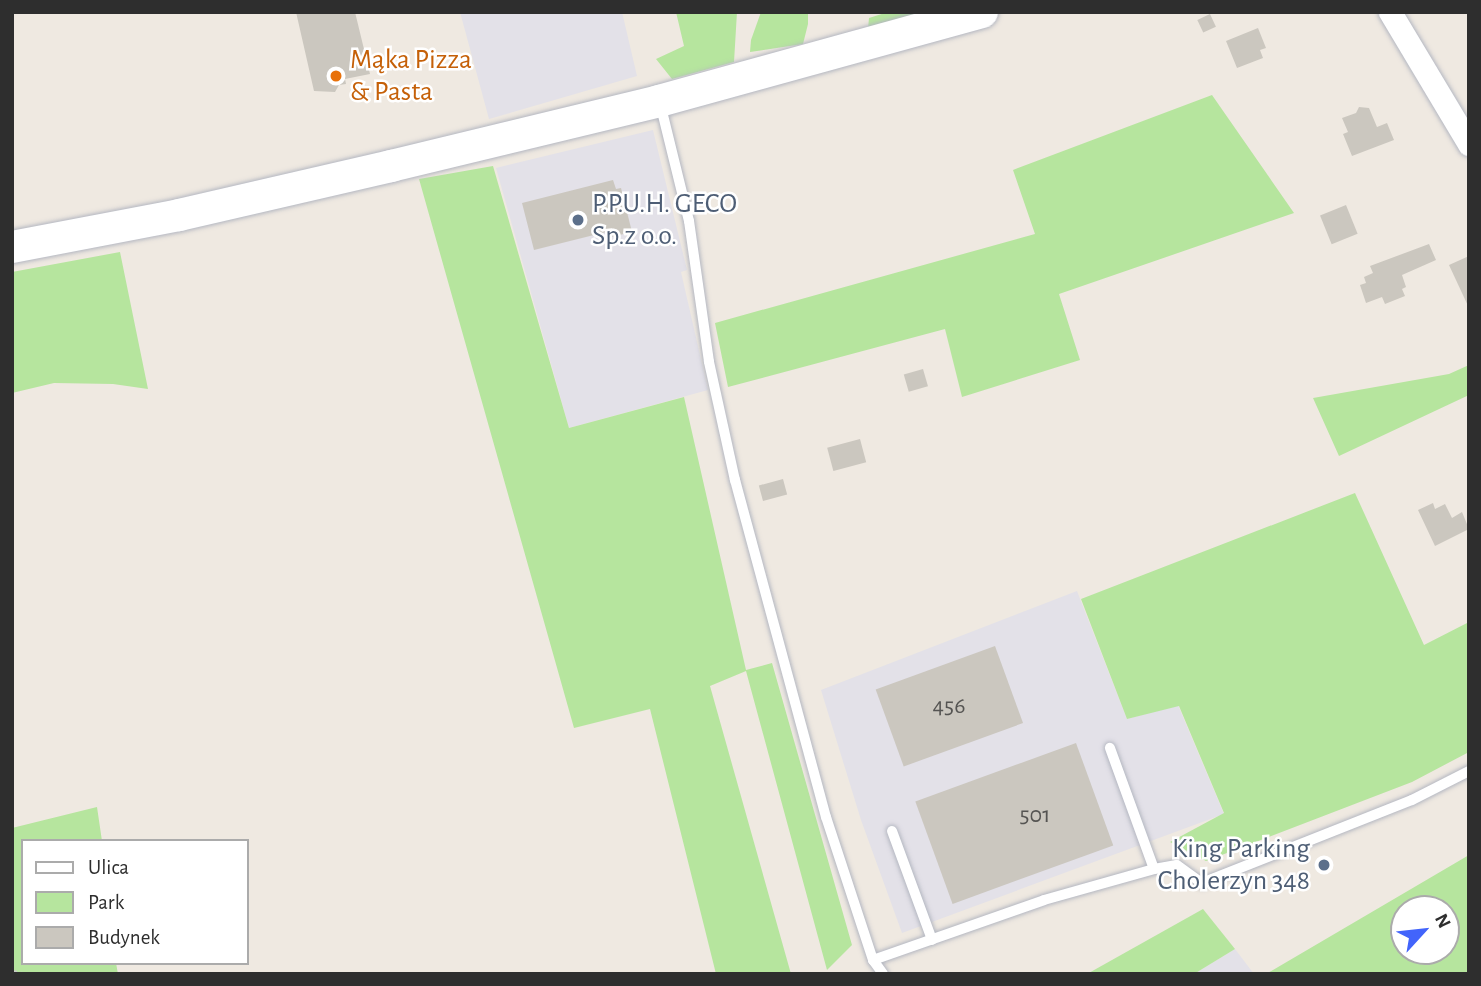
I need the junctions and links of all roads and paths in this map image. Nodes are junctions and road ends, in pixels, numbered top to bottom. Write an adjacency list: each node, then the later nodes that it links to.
1 (982, 12): 3 (main road)
2 (1390, 12): 4 (street)
3 (659, 100): 5 (main road); 11 (lane)
4 (1469, 144)
5 (12, 247)
6 (1110, 748): 9 (lane)
7 (1469, 771): 9 (lane)
8 (892, 831): 10 (lane)
9 (1154, 869): 10 (lane)
10 (932, 940): 11 (lane)
11 (873, 960): 14 (lane)
12 (12, 972): 13 (path)
13 (23, 974)
14 (883, 974)

